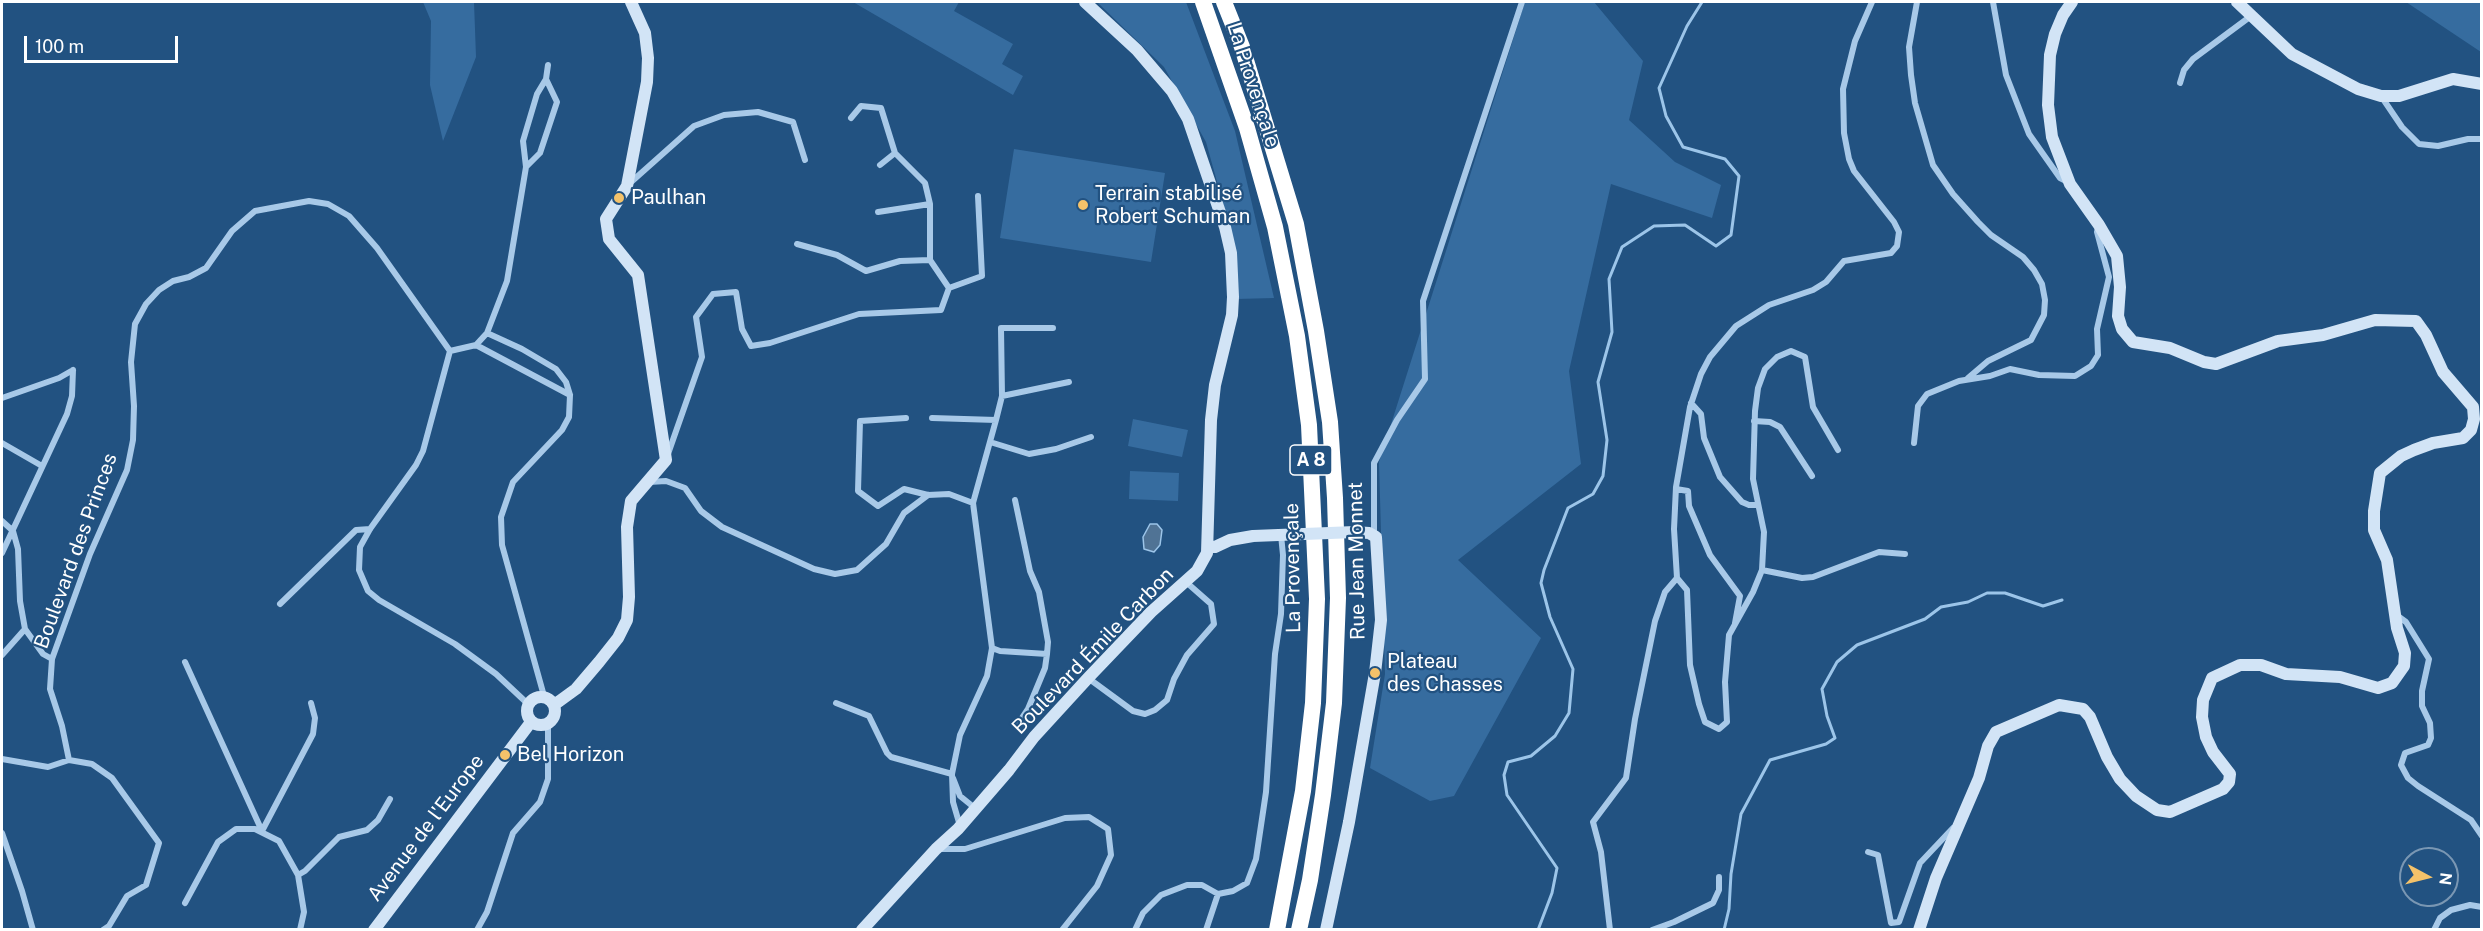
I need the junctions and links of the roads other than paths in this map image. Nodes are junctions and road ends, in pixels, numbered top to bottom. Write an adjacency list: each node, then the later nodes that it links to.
1 (631, 2): 24 (street)
2 (1085, 2): 65 (street)
3 (1203, 2): 115 (highway, La Provençale / A 8)
4 (1224, 2): 116 (highway, La Provençale / A 8)
5 (1522, 2): 63 (street, Rue Jean Monnet)
6 (1872, 2): 41 (street)
7 (1917, 2): 36 (street)
8 (1993, 2): 23 (street)
9 (2072, 2): 23 (street)
10 (2237, 2): 11 (street)
11 (2251, 16): 14 (street); 16 (street)
12 (548, 65): 13 (street)
13 (546, 79): 22 (street); 22 (street)
14 (2180, 83)
15 (2481, 84): 16 (street)
16 (2381, 96): 18 (street)
17 (851, 118): 19 (street)
18 (2481, 139)
19 (895, 153): 21 (street); 26 (street)
20 (805, 160): 24 (street)
21 (880, 165)
22 (526, 167): 33 (street)
23 (2070, 184): 28 (street)
24 (627, 186): 51 (street)
25 (978, 196): 31 (street)
26 (930, 204): 27 (street); 30 (street)
27 (878, 212)
28 (2099, 225): 36 (street); 72 (street)
29 (797, 244): 30 (street)
30 (930, 260): 31 (street)
31 (949, 288): 51 (street)
32 (1053, 328): 39 (street)
33 (487, 333): 34 (street); 38 (street)
34 (476, 345): 35 (street); 38 (street)
35 (450, 351): 61 (street); 78 (street, Boulevard des Princes)
36 (1968, 378): 49 (street)
37 (1069, 382): 39 (street)
38 (570, 395): 81 (street)
39 (1002, 396): 44 (street)
40 (2, 398): 52 (street)
41 (1691, 403): 55 (street); 59 (street)
42 (906, 418): 56 (street)
43 (932, 418): 44 (street)
44 (996, 420): 47 (street)
45 (1754, 421): 50 (street); 53 (street); 59 (street)
46 (1091, 437): 47 (street)
47 (990, 442): 58 (street)
48 (2, 443): 52 (street)
49 (1914, 443)
50 (1838, 450)
51 (666, 460): 54 (street)
52 (42, 466): 62 (street)
53 (1812, 476)
54 (649, 482): 56 (street); 85 (street)
55 (1676, 489): 69 (street); 73 (street)
56 (928, 495): 58 (street)
57 (1016, 500): 76 (street)
58 (973, 503): 75 (street)
59 (1757, 505): 68 (street)
60 (2, 521): 62 (street)
61 (370, 529): 71 (street); 84 (street)
62 (13, 531): 66 (street); 74 (street)
63 (1374, 534): 64 (street, bridge); 117 (street, Rue Jean Monnet)
64 (1281, 535): 65 (street); 103 (street)
65 (1208, 546): 70 (street, Boulevard Émile Carbon)
66 (2, 553)
67 (1905, 554): 68 (street)
68 (1762, 570): 73 (street)
69 (1677, 578): 73 (street); 118 (street)
70 (1186, 582): 80 (street, Boulevard Émile Carbon); 80 (street)
71 (280, 604)
72 (2395, 614): 94 (street); 98 (street)
73 (1734, 627)
74 (25, 629): 77 (street); 78 (street)
75 (992, 648): 76 (street); 91 (street)
76 (1047, 654): 88 (street)
77 (2, 655)
78 (52, 658): 90 (street, Boulevard des Princes)
79 (185, 662): 96 (street)
80 (1088, 678): 93 (street, Boulevard Émile Carbon)
81 (544, 696): 84 (street); 85 (street)
82 (836, 703): 91 (street)
83 (311, 704): 96 (street)
84 (528, 704): 86 (street)
85 (554, 705): 87 (street)
86 (531, 722): 87 (street); 109 (street, Avenue de l'Europe)
87 (548, 723): 110 (street)
88 (1016, 727)
89 (2, 759): 90 (street)
90 (69, 760): 107 (street)
91 (952, 774): 93 (street); 95 (street)
92 (390, 799): 101 (street)
93 (976, 809): 95 (street, Boulevard Émile Carbon)
94 (1962, 819): 100 (street); 120 (street)
95 (960, 827): 99 (street, Boulevard Émile Carbon)
96 (262, 831): 101 (street); 104 (street)
97 (2, 833): 106 (street)
98 (2481, 836)
99 (936, 849): 111 (street, Boulevard Émile Carbon); 112 (street)
100 (1868, 852)
101 (298, 875): 108 (street)
102 (1719, 877): 119 (street)
103 (1218, 894): 113 (street); 114 (street)
104 (185, 903)
105 (2481, 907): 121 (street)
106 (33, 930)
107 (103, 930)
108 (300, 930)
109 (374, 930)
110 (477, 930)
111 (862, 930)
112 (1062, 930)
113 (1135, 930)
114 (1206, 930)
115 (1277, 930)
116 (1299, 930)
117 (1326, 930)
118 (1610, 930)
119 (1652, 930)
120 (1919, 930)
121 (2434, 930)

